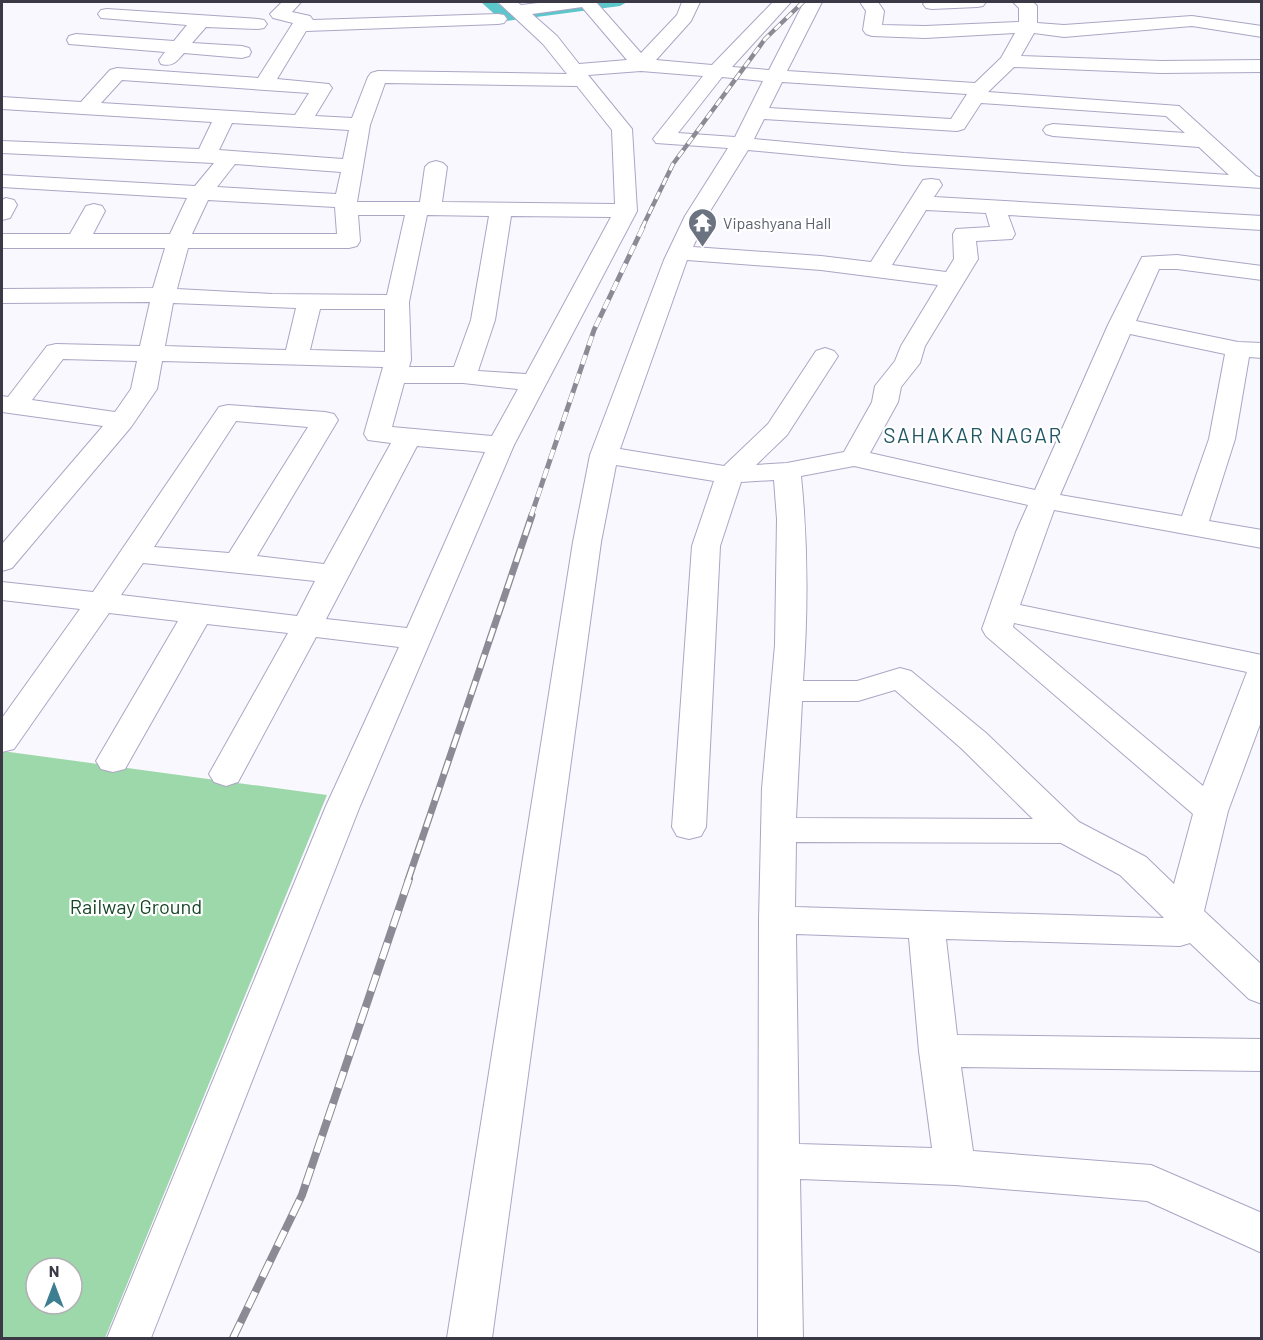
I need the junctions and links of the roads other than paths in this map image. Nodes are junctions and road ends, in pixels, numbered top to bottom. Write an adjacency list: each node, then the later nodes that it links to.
1 (206, 2): 16 (street)
2 (292, 2): 19 (street)
3 (477, 2): 14 (street)
4 (580, 2): 14 (street)
5 (587, 2): 27 (street)
6 (691, 2): 27 (street)
7 (782, 2): 28 (street)
8 (813, 2): 31 (street)
9 (869, 2): 20 (street)
10 (977, 2): 12 (street)
11 (1022, 2): 20 (street)
12 (932, 4)
13 (1155, 4): 17 (street)
14 (508, 10): 19 (street); 29 (street)
15 (107, 14): 16 (street)
16 (193, 21): 18 (street); 23 (street)
17 (1192, 21): 20 (street); 21 (street); 26 (street)
18 (258, 24)
19 (300, 26): 32 (street)
20 (1028, 27): 25 (street)
21 (1262, 32)
22 (75, 40): 23 (street)
23 (179, 47): 24 (street); 30 (street)
24 (242, 52)
25 (1009, 61): 26 (street); 33 (street)
26 (1262, 64)
27 (641, 65): 28 (street); 29 (street)
28 (718, 70): 31 (street); 43 (street)
29 (579, 75): 40 (street); 45 (street)
30 (154, 76): 32 (street); 36 (street)
31 (775, 76): 33 (street); 37 (street)
32 (264, 84): 39 (street)
33 (977, 93): 35 (street); 41 (street)
34 (2, 103): 36 (street)
35 (1078, 104): 42 (street); 44 (street)
36 (86, 108): 38 (street)
37 (756, 113): 41 (street); 46 (street)
38 (225, 117): 39 (street); 48 (street)
39 (301, 122): 40 (street)
40 (360, 125): 51 (street)
41 (957, 125): 50 (street)
42 (1053, 130): 44 (street); 53 (street)
43 (663, 139): 45 (street); 46 (street)
44 (1205, 141): 55 (street)
45 (623, 142): 63 (street)
46 (741, 145): 50 (street); 69 (street)
47 (2, 147): 48 (street)
48 (206, 156): 49 (street)
49 (229, 157): 51 (street); 56 (street)
50 (945, 162): 53 (street); 57 (street)
51 (352, 166): 58 (street)
52 (436, 167): 60 (street)
53 (1016, 167): 55 (street)
54 (2, 182): 56 (street)
55 (1255, 182)
56 (200, 194): 58 (street); 67 (street)
57 (919, 203): 59 (street); 70 (street)
58 (346, 205): 60 (street); 67 (street)
59 (995, 208): 68 (street); 71 (street)
60 (424, 209): 61 (street); 75 (street)
61 (501, 210): 63 (street); 82 (street)
62 (94, 211): 66 (street)
63 (626, 211): 83 (street)
64 (1262, 223): 68 (street)
65 (2, 241): 66 (street)
66 (78, 241): 67 (street)
67 (178, 241): 73 (street)
68 (1245, 251): 76 (street)
69 (680, 253): 70 (street); 88 (street)
70 (878, 270): 71 (street)
71 (951, 280): 89 (street)
72 (2, 296): 73 (street)
73 (163, 296): 74 (street); 78 (street)
74 (310, 301): 75 (street); 80 (street)
75 (397, 302): 81 (street)
76 (1120, 325): 77 (street); 92 (street)
77 (1250, 350): 93 (street)
78 (152, 354): 80 (street); 84 (street); 85 (street)
79 (825, 356): 91 (street)
80 (296, 358): 81 (street)
81 (395, 368): 82 (street); 86 (street)
82 (464, 375): 83 (street)
83 (535, 382): 87 (street)
84 (8, 405): 85 (street)
85 (122, 422): 96 (street)
86 (408, 437): 87 (street); 98 (street)
87 (501, 445): 104 (street)
88 (604, 455): 91 (street); 125 (street)
89 (854, 458): 90 (street); 92 (street)
90 (787, 471): 91 (street); 107 (street)
91 (730, 475): 112 (street)
92 (1044, 500): 93 (street); 101 (street)
93 (1192, 528): 94 (street)
94 (1262, 539)
95 (135, 554): 97 (street); 97 (street); 100 (street)
96 (2, 562)
97 (238, 563): 98 (street)
98 (333, 574): 103 (street)
99 (2, 591): 100 (street)
100 (100, 602): 102 (street); 108 (street)
101 (1003, 611): 105 (street); 111 (street)
102 (197, 614): 103 (street); 109 (street)
103 (307, 626): 104 (street); 110 (street)
104 (418, 639): 124 (street)
105 (1262, 664)
106 (1262, 674): 111 (street)
107 (787, 691): 113 (street); 114 (street)
108 (2, 741)
109 (113, 761)
110 (226, 774)
111 (1211, 811): 115 (street)
112 (689, 827)
113 (778, 830): 114 (street); 116 (street)
114 (1067, 831): 115 (street)
115 (1184, 915): 117 (street); 118 (street)
116 (777, 920): 117 (street); 121 (street)
117 (926, 924): 119 (street)
118 (1262, 989)
119 (939, 1051): 120 (street); 122 (street)
120 (1262, 1055)
121 (779, 1161): 122 (street); 126 (street)
122 (955, 1167): 123 (street)
123 (1262, 1234)
124 (129, 1338)
125 (469, 1338)
126 (780, 1338)

